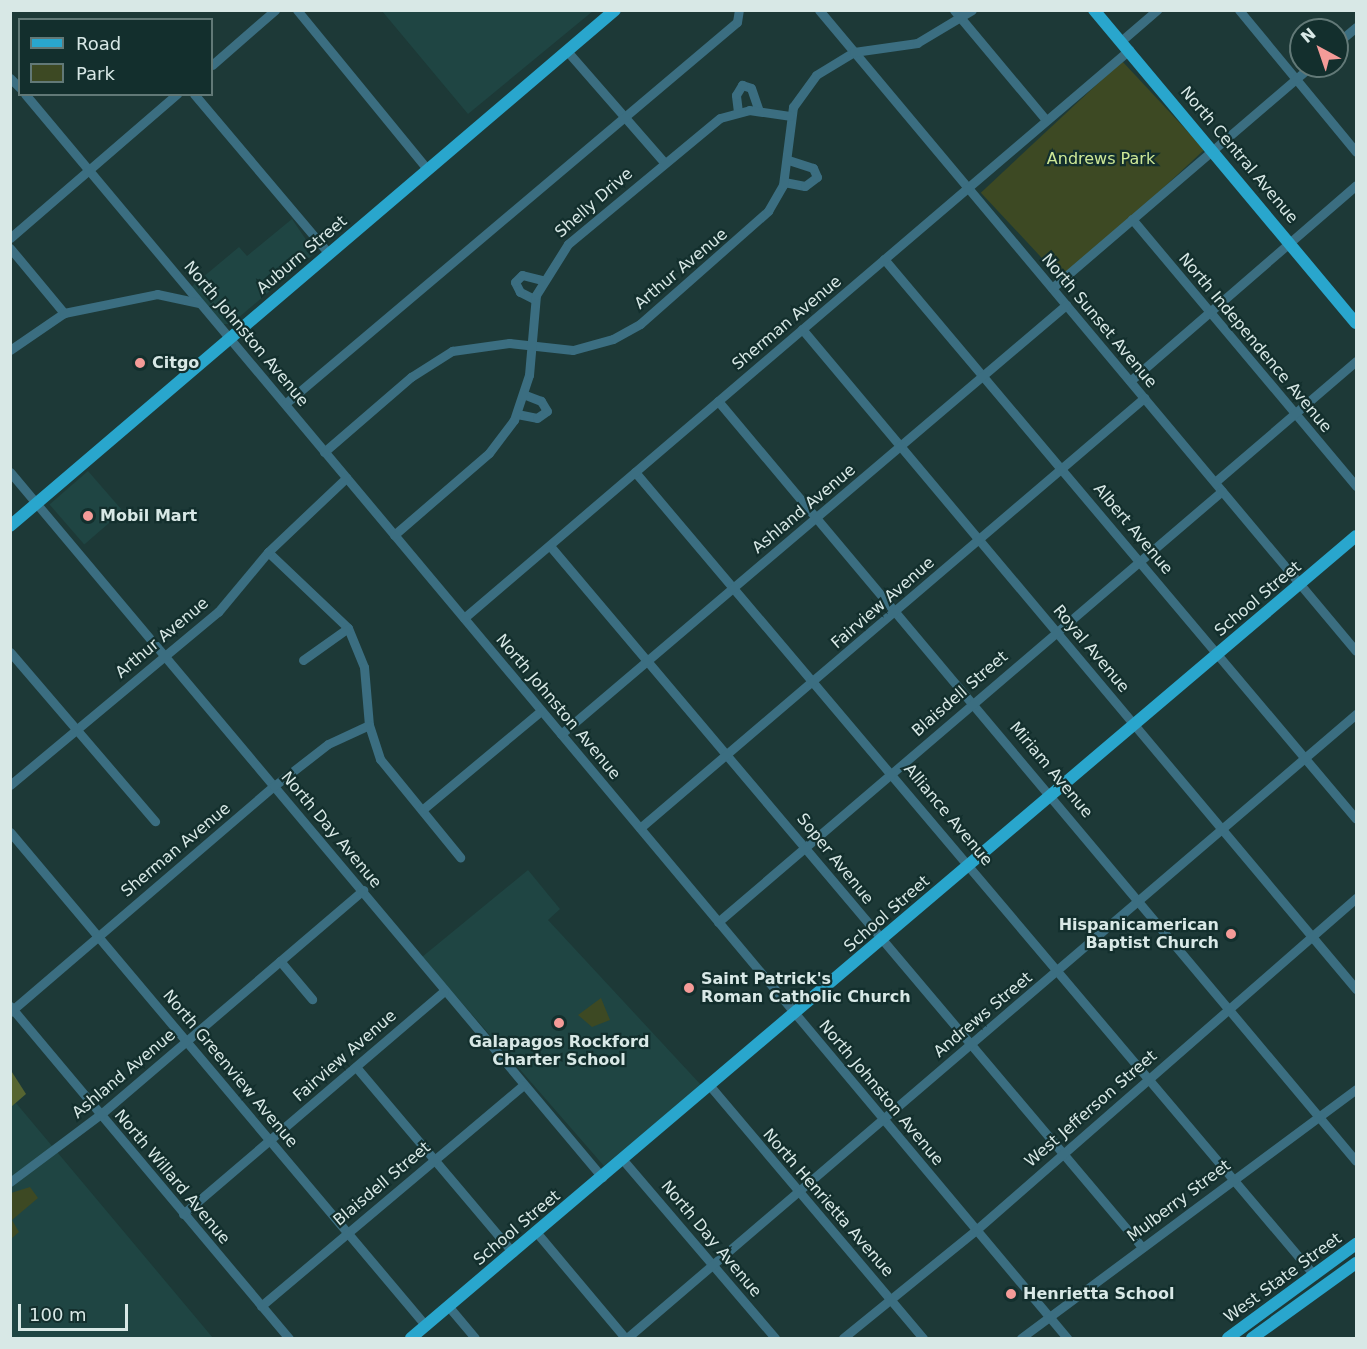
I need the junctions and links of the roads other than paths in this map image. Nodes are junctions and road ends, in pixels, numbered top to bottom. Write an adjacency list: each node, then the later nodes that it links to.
1 (275, 10): 15 (street)
2 (297, 10): 29 (street)
3 (615, 10): 13 (main road, Auburn Street)
4 (739, 10): 22 (street)
5 (819, 10): 14 (street, North Sunset Avenue)
6 (954, 10): 11 (street)
7 (972, 10): 11 (street, Arthur Avenue)
8 (1094, 10): 12 (main road, North Central Avenue)
9 (1157, 10): 12 (street, Sherman Avenue)
10 (1239, 10): 16 (street)
11 (961, 19): 14 (street, Arthur Avenue); 24 (street)
12 (1125, 46): 24 (street, Sherman Avenue); 25 (main road, North Central Avenue)
13 (567, 51): 22 (street); 29 (main road, Auburn Street)
14 (854, 52): 23 (street, Arthur Avenue); 33 (street, North Sunset Avenue)
15 (213, 64)
16 (1296, 79): 25 (street); 26 (street)
17 (27, 96): 30 (street, North Johnston Avenue)
18 (175, 96): 30 (street)
19 (196, 96): 38 (street)
20 (759, 111): 21 (street, Shelly Drive); 21 (street); 23 (street, Shelly Drive)
21 (738, 112): 28 (street, Shelly Drive)
22 (625, 116): 28 (street); 58 (street)
23 (790, 116): 27 (street, Arthur Avenue)
24 (1046, 120): 33 (street, Sherman Avenue)
25 (1213, 150): 34 (street); 36 (main road, North Central Avenue)
26 (1356, 152)
27 (788, 160): 31 (street, Arthur Avenue); 31 (street)
28 (663, 162): 40 (street, Shelly Drive)
29 (427, 169): 38 (main road, Auburn Street)
30 (89, 170): 35 (street); 43 (street, North Johnston Avenue)
31 (784, 182): 50 (street, Arthur Avenue)
32 (1356, 185): 36 (street)
33 (968, 189): 39 (street, Sherman Avenue); 41 (street, North Sunset Avenue)
34 (1132, 219): 41 (street); 46 (street, North Independence Avenue)
35 (10, 238)
36 (1291, 244): 46 (street); 47 (main road, North Central Avenue)
37 (10, 248): 45 (street)
38 (329, 254): 49 (main road, Auburn Street)
39 (885, 259): 48 (street, Sherman Avenue); 53 (street, Albert Avenue)
40 (542, 280): 42 (street, Shelly Drive); 42 (street)
41 (1052, 288): 44 (street, North Sunset Avenue)
42 (534, 299): 50 (street, Shelly Drive)
43 (199, 303): 45 (street); 49 (street, North Johnston Avenue)
44 (1066, 305): 53 (street, Ashland Avenue); 54 (street, North Sunset Avenue)
45 (64, 313): 51 (street)
46 (1210, 315): 54 (street); 60 (street, North Independence Avenue)
47 (1356, 323)
48 (802, 329): 57 (street, Sherman Avenue); 61 (street, Royal Avenue)
49 (229, 338): 58 (street, North Johnston Avenue); 70 (main road, Auburn Street)
50 (530, 344): 55 (street, Shelly Drive); 62 (street, Arthur Avenue)
51 (10, 350)
52 (1356, 361): 60 (street)
53 (983, 375): 61 (street, Ashland Avenue); 63 (street, Albert Avenue)
54 (1130, 381): 56 (street, North Sunset Avenue)
55 (525, 394): 59 (street, Shelly Drive); 59 (street)
56 (1144, 398): 63 (street, Fairview Avenue); 67 (street, North Sunset Avenue)
57 (718, 401): 65 (street, Sherman Avenue); 71 (street, Miriam Avenue)
58 (286, 403): 62 (street, North Johnston Avenue)
59 (517, 414): 73 (street, Shelly Drive)
60 (1296, 414): 67 (street); 68 (street, North Independence Avenue)
61 (903, 446): 71 (street, Ashland Avenue); 75 (street, Royal Avenue)
62 (324, 452): 66 (street, North Johnston Avenue)
63 (1063, 467): 75 (street, Fairview Avenue); 78 (street, Albert Avenue)
64 (10, 472): 70 (street, North Day Avenue)
65 (635, 472): 76 (street, Sherman Avenue); 80 (street, Alliance Avenue)
66 (346, 478): 73 (street, North Johnston Avenue); 77 (street, Arthur Avenue)
67 (1215, 482): 69 (street, North Sunset Avenue)
68 (1356, 486)
69 (1222, 491): 78 (street, Blaisdell Street); 79 (street, North Sunset Avenue)
70 (37, 502): 72 (main road, Auburn Street); 88 (street, North Day Avenue)
71 (819, 515): 80 (street, Ashland Avenue); 81 (street, Miriam Avenue)
72 (10, 525)
73 (394, 535): 82 (street, North Johnston Avenue)
74 (1356, 536): 79 (main road, School Street)
75 (980, 538): 81 (street, Fairview Avenue); 84 (street, Royal Avenue)
76 (550, 546): 82 (street, Sherman Avenue); 90 (street, Soper Avenue)
77 (268, 552): 83 (street); 88 (street, Arthur Avenue)
78 (1138, 560): 84 (street, Blaisdell Street); 87 (street, Albert Avenue)
79 (1301, 585): 85 (street, North Sunset Avenue); 87 (main road, School Street)
80 (735, 587): 90 (street, Ashland Avenue); 91 (street, Alliance Avenue)
81 (897, 611): 91 (street, Fairview Avenue); 92 (street, Miriam Avenue)
82 (464, 618): 93 (street, North Johnston Avenue)
83 (348, 628): 89 (street); 95 (street)
84 (1056, 630): 92 (street, Blaisdell Street); 96 (street, Royal Avenue)
85 (1356, 651)
86 (10, 652): 97 (street)
87 (1219, 653): 96 (main road, School Street); 100 (street, Albert Avenue)
88 (164, 655): 97 (street, Arthur Avenue); 103 (street, North Day Avenue)
89 (303, 660)
90 (649, 661): 98 (street, Ashland Avenue); 99 (street, Soper Avenue)
91 (815, 680): 99 (street, Fairview Avenue); 101 (street, Alliance Avenue)
92 (974, 702): 101 (street, Blaisdell Street); 104 (street, Miriam Avenue)
93 (541, 711): 98 (street, North Johnston Avenue); 105 (street)
94 (1356, 714): 100 (street, Andrews Street)
95 (369, 725): 103 (street, Sherman Avenue); 105 (street)
96 (1135, 725): 104 (main road, School Street); 109 (street, Royal Avenue)
97 (76, 731): 102 (street, Arthur Avenue); 107 (street)
98 (561, 734): 108 (street, North Johnston Avenue)
99 (728, 754): 108 (street, Fairview Avenue); 111 (street, Soper Avenue)
100 (1305, 758): 106 (street, Albert Avenue); 109 (street, Andrews Street)
101 (893, 772): 111 (street, Blaisdell Street); 113 (street, Alliance Avenue)
102 (10, 785)
103 (274, 786): 114 (street, North Day Avenue); 118 (street, Sherman Avenue)
104 (1053, 795): 113 (main road, School Street); 116 (street, Miriam Avenue)
105 (422, 810): 112 (street)
106 (1356, 819)
107 (155, 821)
108 (640, 828): 117 (street, North Johnston Avenue)
109 (1222, 829): 116 (street, Andrews Street); 119 (street, Royal Avenue)
110 (10, 832): 118 (street, North Greenview Avenue)
111 (805, 846): 117 (street, Blaisdell Street); 120 (street, Soper Avenue)
112 (460, 857)
113 (970, 865): 120 (main road, School Street); 122 (street, Alliance Avenue)
114 (363, 890): 121 (street, Ashland Avenue); 124 (street, North Day Avenue)
115 (1356, 898): 119 (street, West Jefferson Street)
116 (1141, 901): 122 (street, Andrews Street); 127 (street, Miriam Avenue)
117 (718, 922): 128 (street, North Johnston Avenue)
118 (99, 935): 126 (street, Sherman Avenue); 129 (street, North Greenview Avenue)
119 (1312, 936): 123 (street, Royal Avenue); 127 (street, West Jefferson Street)
120 (881, 941): 128 (main road, School Street); 130 (street, Soper Avenue)
121 (280, 961): 125 (street); 129 (street, Ashland Avenue)
122 (1058, 971): 130 (street, Andrews Street); 132 (street, Alliance Avenue)
123 (1356, 989)
124 (444, 991): 131 (street, Fairview Avenue); 133 (street, North Day Avenue)
125 (312, 999)
126 (11, 1009): 136 (street, North Willard Avenue)
127 (1230, 1010): 132 (street, West Jefferson Street); 137 (street, Miriam Avenue)
128 (795, 1014): 134 (main road, School Street); 138 (street, North Johnston Avenue)
129 (186, 1041): 136 (street, Ashland Avenue); 139 (street, North Greenview Avenue)
130 (969, 1046): 138 (street, Andrews Street); 140 (street, Soper Avenue)
131 (356, 1067): 139 (street, Fairview Avenue); 141 (street)
132 (1149, 1078): 140 (street, West Jefferson Street); 145 (street, Alliance Avenue)
133 (523, 1085): 141 (street, Blaisdell Street); 144 (street, North Day Avenue)
134 (710, 1086): 142 (main road, School Street); 147 (street, North Henrietta Avenue)
135 (1356, 1089): 137 (street, Mulberry Street)
136 (101, 1114): 146 (street, Ashland Avenue); 148 (street, North Willard Avenue)
137 (1318, 1116): 143 (street, Miriam Avenue); 145 (street, Mulberry Street)
138 (883, 1121): 147 (street, Andrews Street); 149 (street, North Johnston Avenue)
139 (270, 1140): 148 (street, Fairview Avenue); 150 (street, North Greenview Avenue)
140 (1063, 1153): 149 (street, West Jefferson Street); 153 (street, Soper Avenue)
141 (434, 1160): 150 (street, Blaisdell Street); 154 (street)
142 (623, 1160): 144 (main road, School Street); 156 (street, North Day Avenue)
143 (1356, 1161)
144 (602, 1177): 151 (main road, School Street)
145 (1235, 1178): 153 (street, Mulberry Street); 157 (street, Alliance Avenue)
146 (10, 1182)
147 (798, 1194): 156 (street, Andrews Street); 158 (street, North Henrietta Avenue)
148 (183, 1214): 159 (street, North Willard Avenue)
149 (976, 1230): 158 (street, West Jefferson Street); 161 (street, North Johnston Avenue)
150 (348, 1233): 159 (street, Blaisdell Street); 162 (street, North Greenview Avenue)
151 (537, 1233): 154 (main road, School Street); 166 (street)
152 (1356, 1244): 157 (main road, West State Street)
153 (1142, 1248): 161 (street, Mulberry Street)
154 (513, 1253): 160 (main road, School Street)
155 (1356, 1263): 173 (main road, West State Street)
156 (714, 1266): 166 (street, Andrews Street); 167 (street, North Day Avenue)
157 (1314, 1275): 172 (main road, West State Street)
158 (892, 1300): 168 (street, West Jefferson Street); 169 (street, North Henrietta Avenue)
159 (261, 1306): 163 (street, North Willard Avenue)
160 (449, 1307): 162 (main road, School Street); 165 (street)
161 (1049, 1318): 170 (street, Mulberry Street); 171 (street, North Johnston Avenue)
162 (426, 1326): 164 (main road, School Street)
163 (289, 1338)
164 (411, 1338)
165 (475, 1338)
166 (626, 1338)
167 (775, 1338)
168 (843, 1338)
169 (923, 1338)
170 (1021, 1338)
171 (1067, 1338)
172 (1228, 1338)
173 (1252, 1338)

